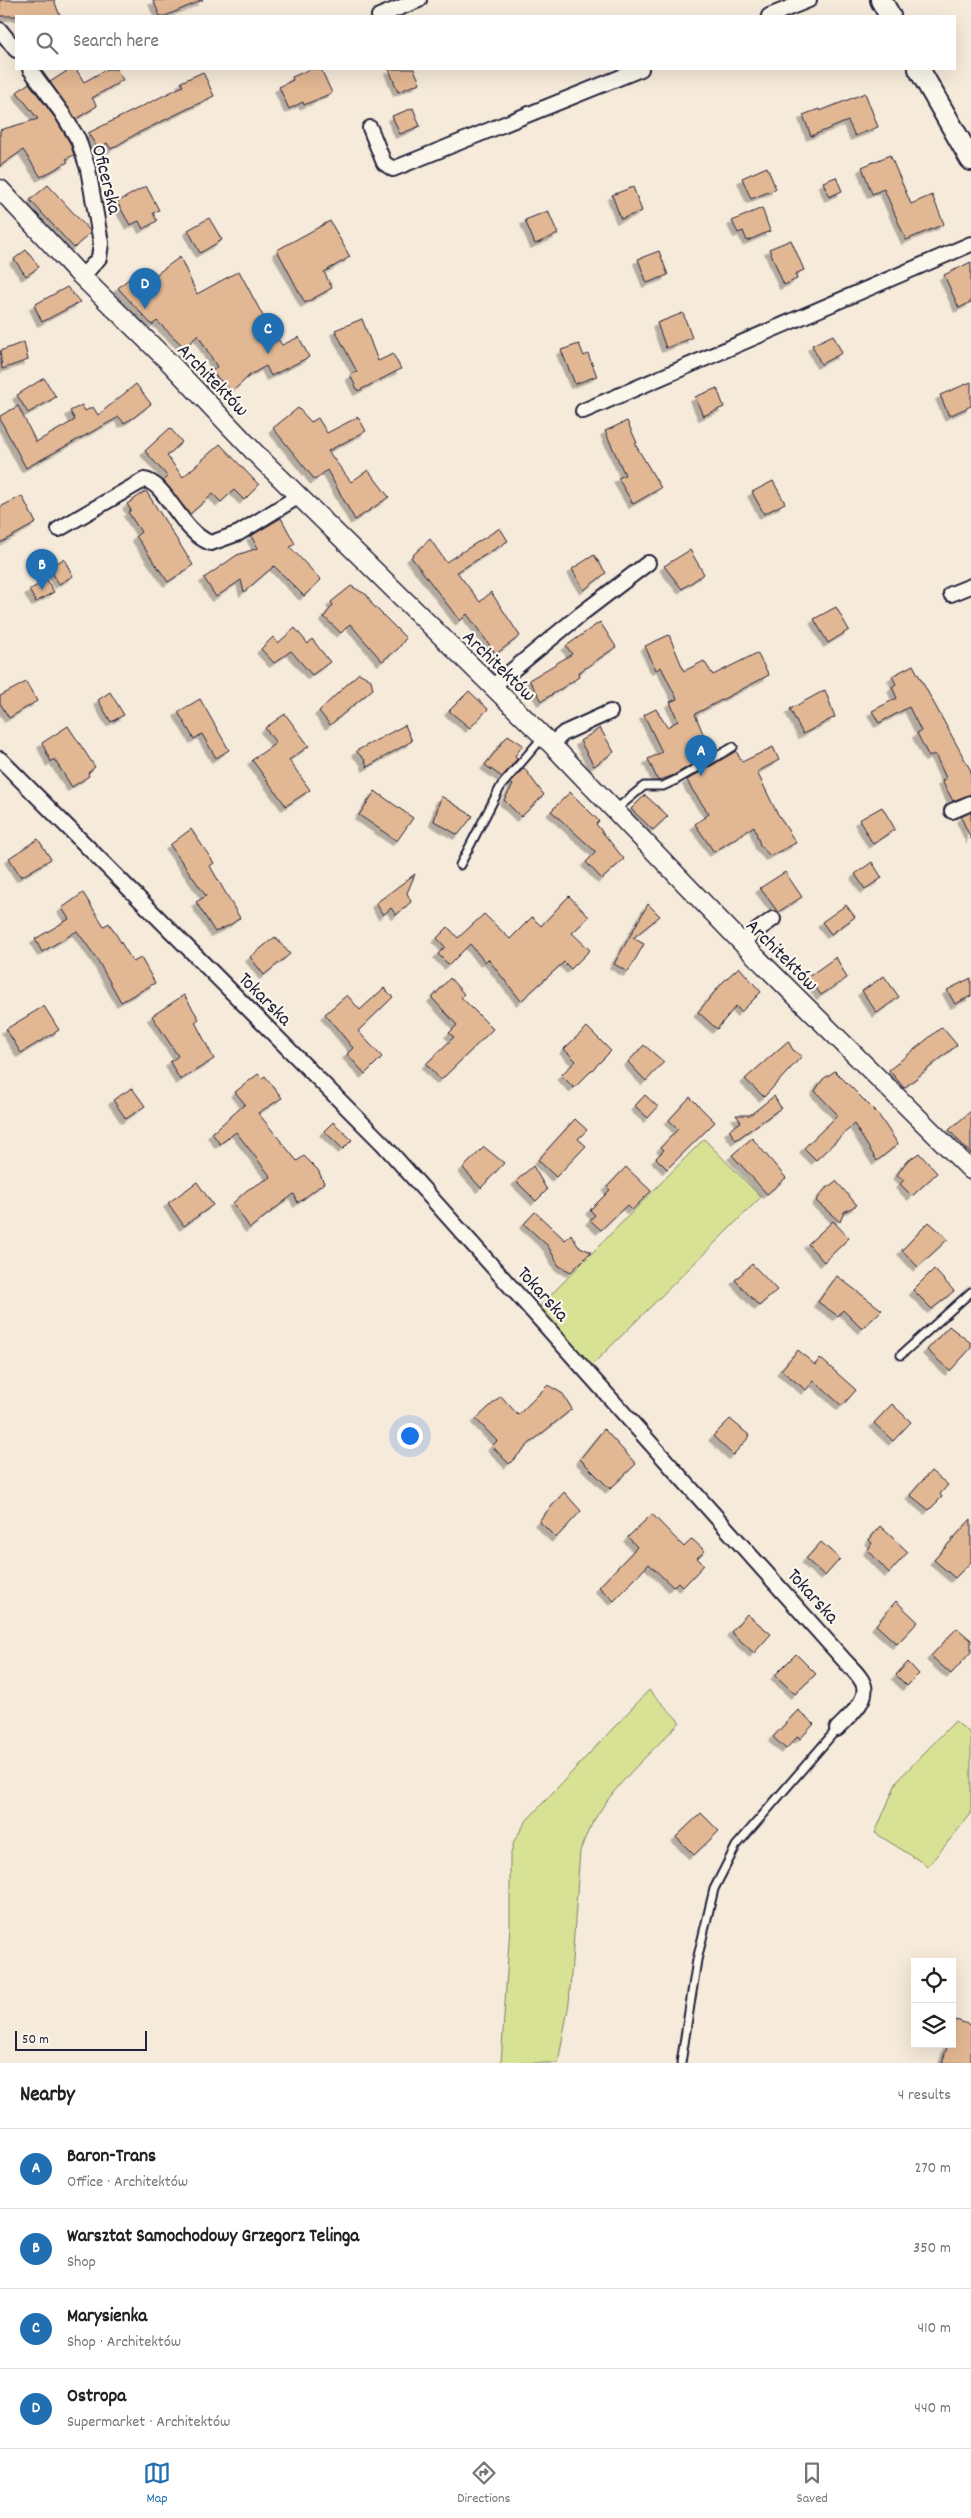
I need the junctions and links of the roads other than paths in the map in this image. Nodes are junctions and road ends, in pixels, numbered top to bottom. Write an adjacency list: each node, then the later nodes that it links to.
1 (420, 0): 4 (street)
2 (809, 0): 5 (street)
3 (881, 0): 6 (main road)
4 (382, 15)
5 (772, 15)
6 (889, 15)
7 (0, 30): 8 (street)
8 (15, 49)
9 (31, 70): 16 (street, Oficerska)
10 (639, 70): 12 (street)
11 (921, 70): 13 (main road)
12 (370, 128)
13 (971, 160)
14 (0, 189): 16 (street, Architektów)
15 (971, 244): 17 (street)
16 (82, 277): 18 (street, Architektów)
17 (583, 411)
18 (299, 496): 19 (street); 23 (street, Architektów)
19 (59, 529)
20 (648, 563): 23 (street)
21 (971, 586): 22 (street)
22 (951, 594)
23 (492, 687): 25 (street, Architektów)
24 (610, 712): 25 (street)
25 (547, 740): 29 (street, Architektów); 31 (lane)
26 (733, 747): 29 (lane)
27 (0, 759): 37 (street, Tokarska)
28 (971, 803): 30 (street)
29 (615, 810): 33 (street, Architektów)
30 (952, 811)
31 (460, 865)
32 (773, 920): 33 (street)
33 (741, 942): 34 (street, Architektów)
34 (970, 1168)
35 (971, 1292): 36 (lane)
36 (902, 1355)
37 (837, 1729): 38 (lane, Tokarska)
38 (681, 2063)

